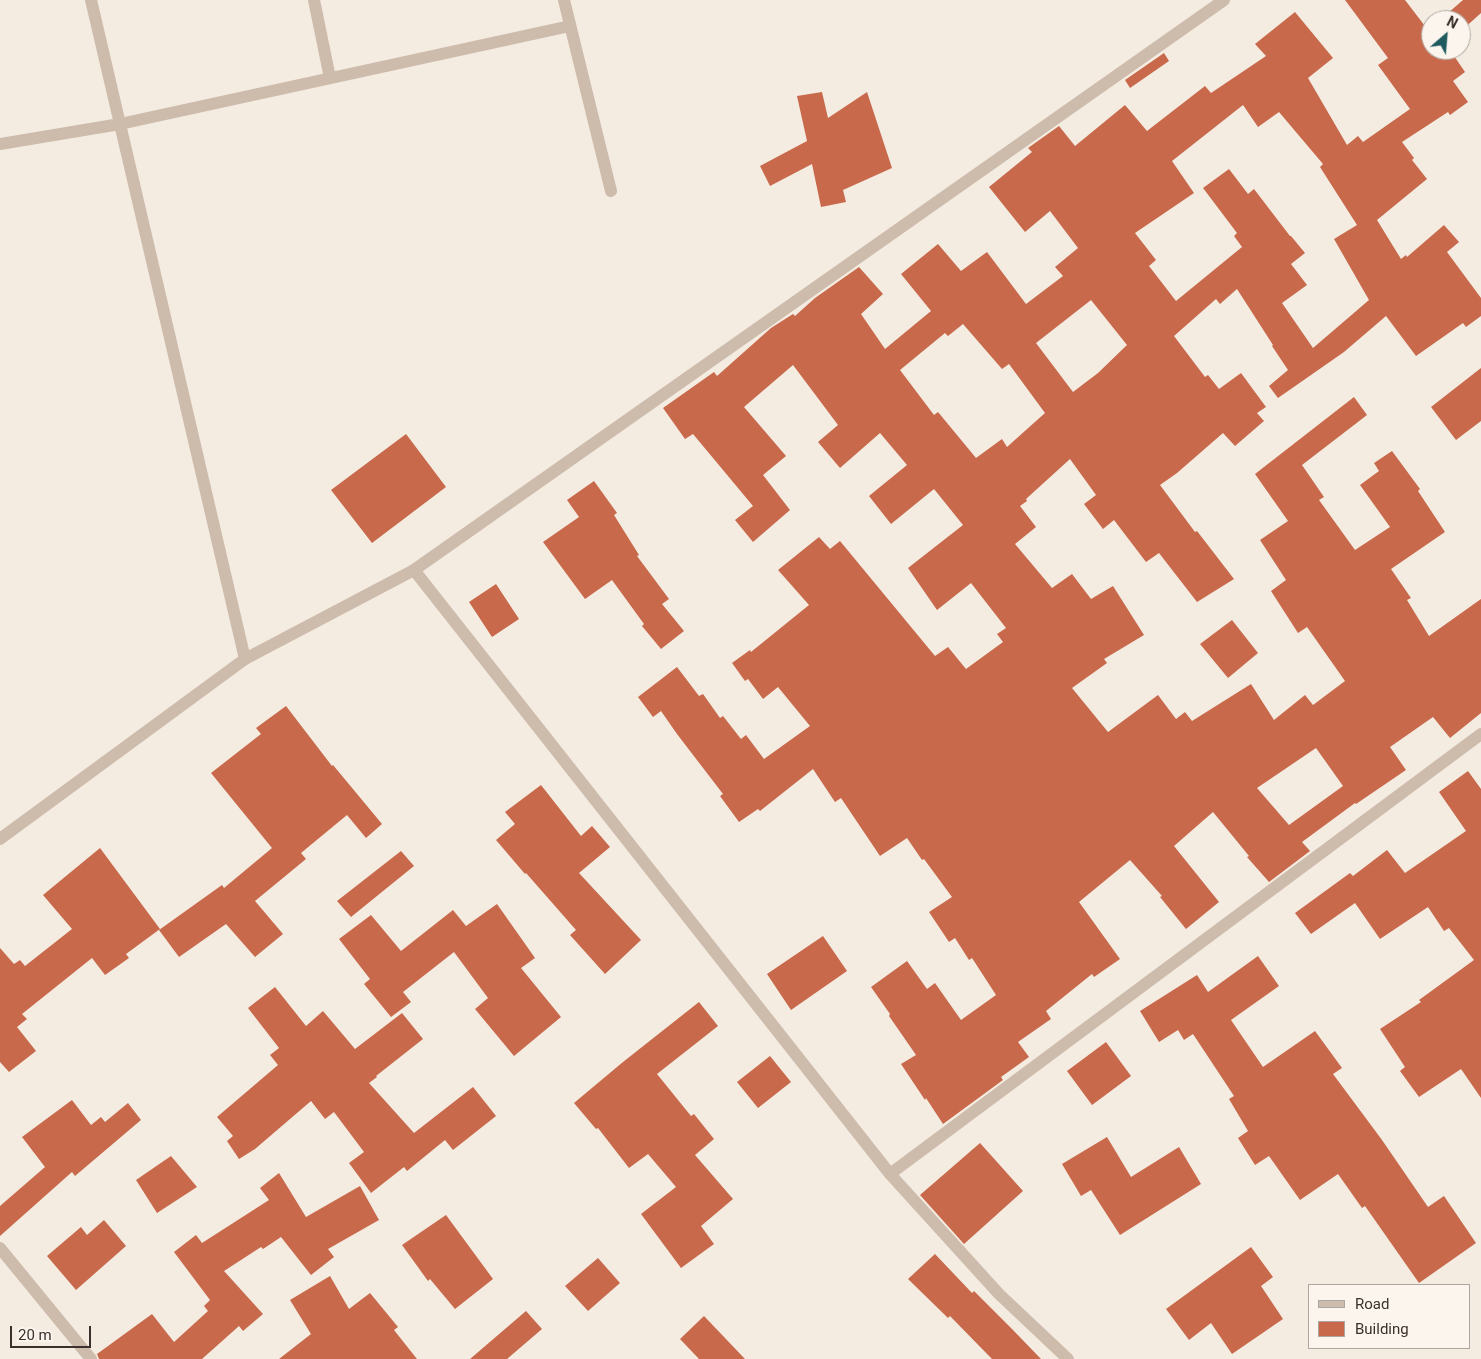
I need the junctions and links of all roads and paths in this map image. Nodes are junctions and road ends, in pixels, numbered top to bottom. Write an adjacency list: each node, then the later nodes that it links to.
1 (91, 0): 7 (street)
2 (314, 0): 6 (street)
3 (564, 0): 5 (street)
4 (1224, 0): 10 (street)
5 (570, 26): 6 (street); 9 (street)
6 (330, 78): 7 (street)
7 (120, 124): 8 (street); 11 (street)
8 (0, 144)
9 (611, 191)
10 (414, 570): 11 (street); 14 (street)
11 (245, 659): 13 (street)
12 (1481, 734): 14 (street)
13 (0, 839)
14 (890, 1174): 17 (street)
15 (0, 1248): 16 (street)
16 (91, 1359)
17 (1068, 1359)

